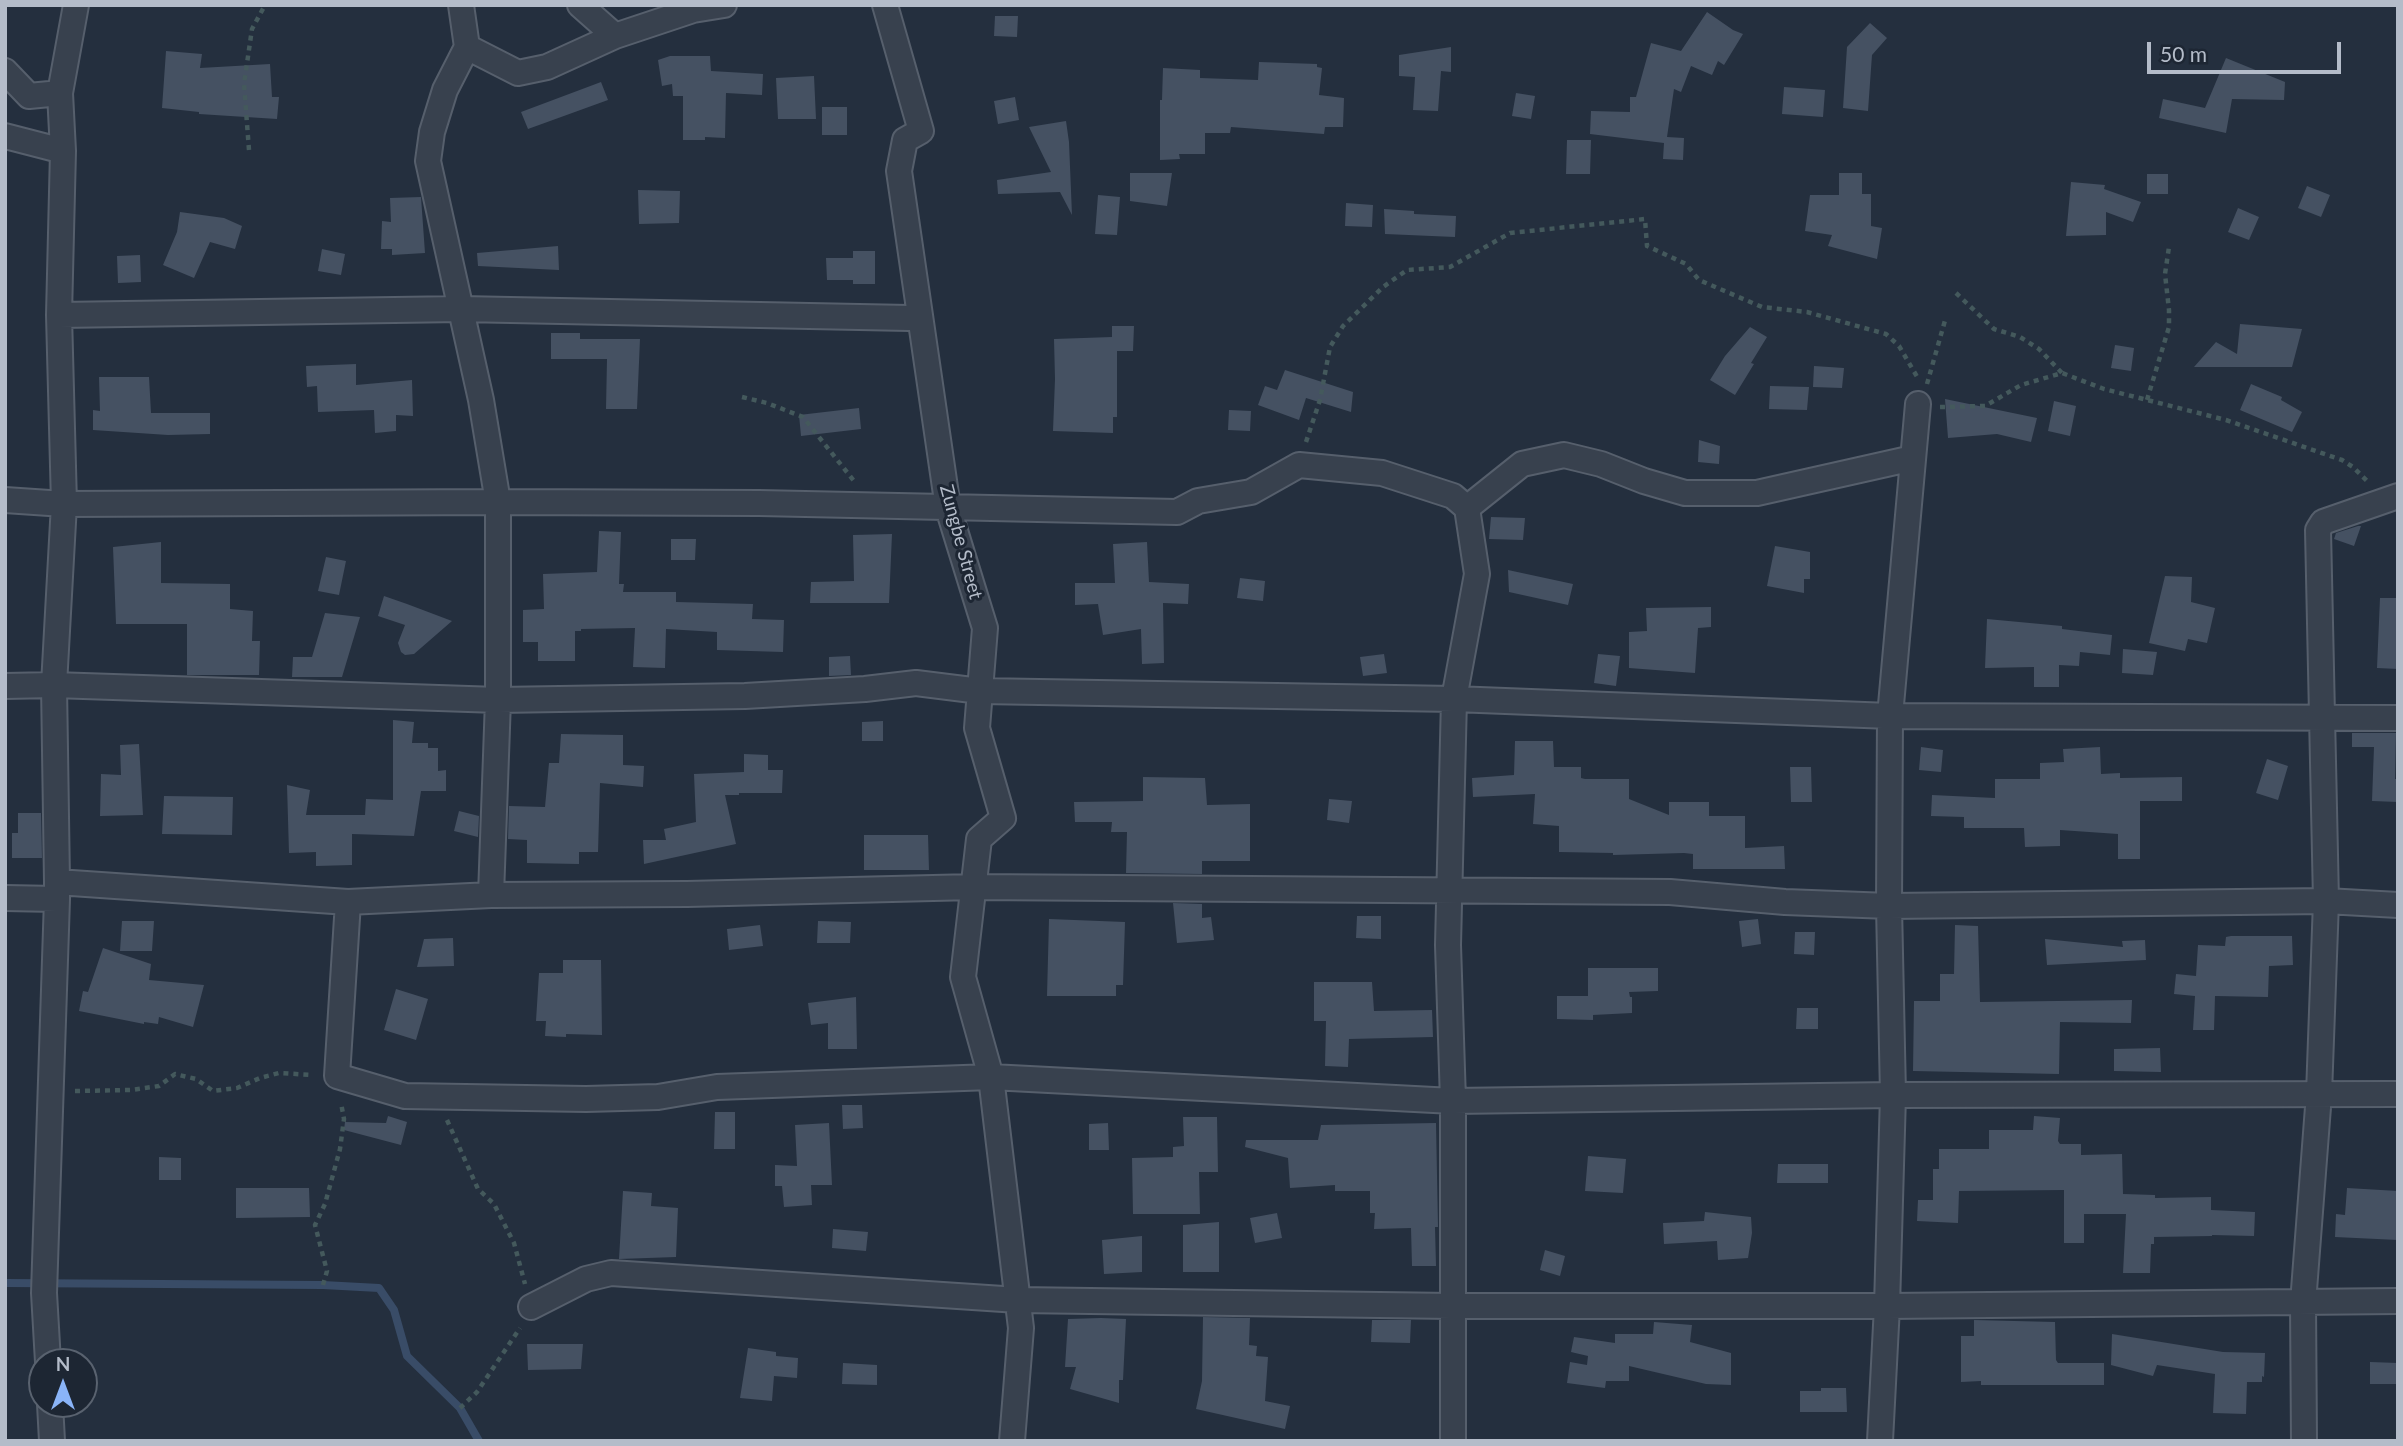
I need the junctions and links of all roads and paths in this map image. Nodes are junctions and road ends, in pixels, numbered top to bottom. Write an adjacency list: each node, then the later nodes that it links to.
1 (76, 5): 10 (street)
2 (265, 5): 12 (path)
3 (461, 5): 8 (street)
4 (579, 5): 7 (street)
5 (724, 5): 7 (street)
6 (885, 5): 31 (street, Zungbe Street)
7 (615, 36): 8 (street)
8 (467, 47): 16 (street)
9 (5, 71): 10 (street)
10 (60, 93): 13 (street)
11 (5, 136): 13 (street)
12 (249, 150)
13 (63, 151): 17 (street)
14 (2169, 247): 22 (path)
15 (1956, 293): 20 (path)
16 (461, 309): 17 (street); 19 (street); 29 (street)
17 (59, 315): 30 (street)
18 (1946, 317): 23 (path)
19 (909, 318)
20 (2062, 373): 22 (path); 23 (path)
21 (742, 397): 26 (path)
22 (2147, 400): 27 (path)
23 (1918, 404): 24 (street); 25 (path)
24 (1913, 458): 32 (street); 38 (street)
25 (1299, 465): 31 (street); 32 (street)
26 (860, 488)
27 (2387, 490): 39 (street)
28 (5, 500): 30 (street)
29 (498, 502): 30 (street); 31 (street); 37 (street)
30 (64, 505): 33 (street)
31 (948, 508): 35 (street, Zungbe Street)
32 (1467, 508): 36 (street)
33 (54, 685): 34 (street); 37 (street); 43 (street)
34 (5, 686)
35 (980, 691): 36 (street); 37 (street); 41 (street, Zungbe Street)
36 (1454, 699): 38 (street); 42 (street)
37 (498, 700): 44 (street)
38 (1890, 716): 39 (street); 49 (street)
39 (2323, 717): 40 (street); 46 (street)
40 (2398, 718)
41 (974, 887): 42 (street); 44 (street); 51 (street, Zungbe Street)
42 (1451, 889): 49 (street); 56 (street)
43 (57, 890): 45 (street); 47 (street); 52 (street)
44 (491, 895): 47 (street)
45 (5, 898)
46 (2326, 901): 48 (street); 49 (street); 53 (street)
47 (348, 902): 50 (street)
48 (2398, 905)
49 (1889, 906): 55 (street)
50 (337, 1076): 51 (street); 52 (path); 58 (path)
51 (991, 1077): 56 (street); 59 (street, Zungbe Street)
52 (50, 1094): 65 (street)
53 (2319, 1094): 54 (street); 55 (street); 61 (street)
54 (2398, 1094)
55 (1892, 1095): 56 (street); 63 (street)
56 (1453, 1101): 62 (street)
57 (443, 1116): 64 (path)
58 (323, 1284)
59 (1018, 1300): 62 (street); 64 (street); 69 (street, Zungbe Street)
60 (2398, 1301): 61 (street)
61 (2303, 1303): 63 (street); 72 (street)
62 (1452, 1306): 63 (street); 70 (street)
63 (1887, 1306): 71 (street)
64 (531, 1307): 66 (path)
65 (47, 1348)
66 (460, 1408)
67 (51, 1418): 68 (street)
68 (52, 1441)
69 (1012, 1441)
70 (1453, 1441)
71 (1880, 1441)
72 (2304, 1441)

